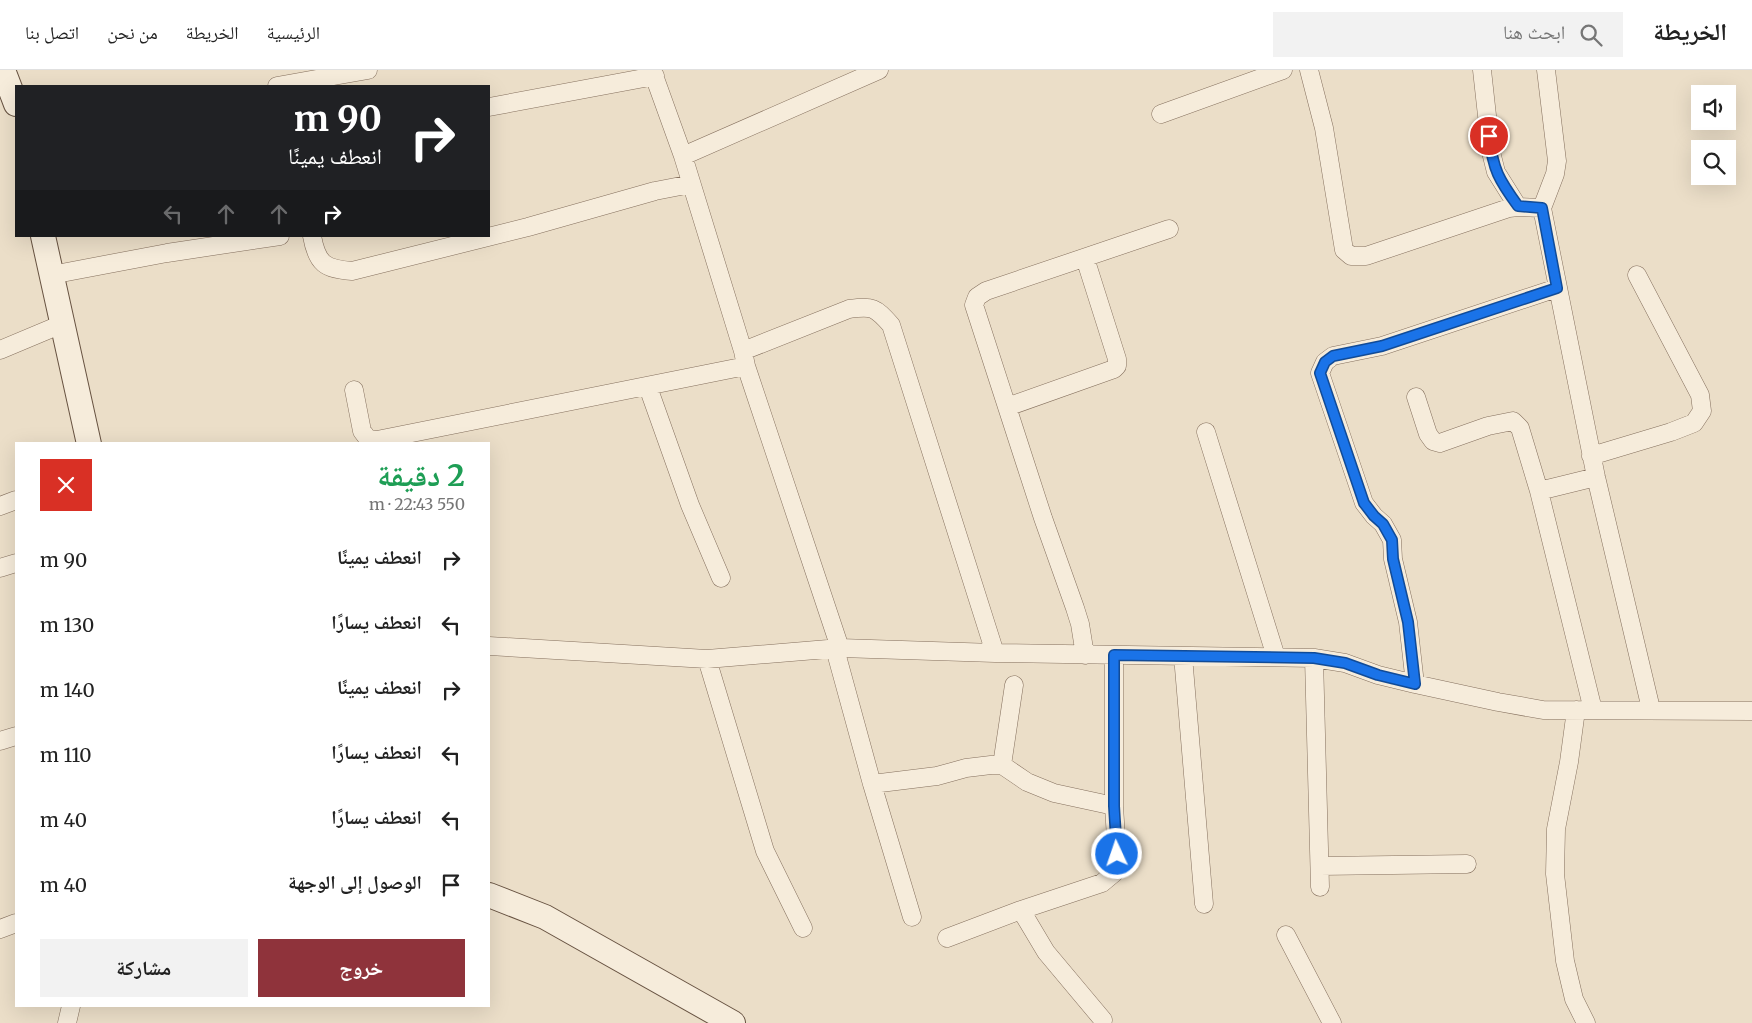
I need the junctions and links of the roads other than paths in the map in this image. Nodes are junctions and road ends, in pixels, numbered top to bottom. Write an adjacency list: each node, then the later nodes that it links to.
1 (3, 70): 10 (street)
2 (368, 70): 9 (street)
3 (879, 70): 13 (street)
4 (1283, 70): 12 (street)
5 (1309, 70): 15 (street)
6 (1482, 70): 15 (street)
7 (1546, 70): 16 (street)
8 (653, 73): 11 (street); 13 (street)
9 (287, 85)
10 (15, 101)
11 (490, 107)
12 (1161, 114)
13 (682, 156): 14 (street)
14 (691, 184): 18 (street); 29 (street)
15 (1518, 206): 16 (street)
16 (1542, 208): 26 (street)
17 (1169, 229): 23 (street)
18 (490, 236)
19 (43, 237): 24 (street)
20 (273, 237): 24 (street)
21 (312, 237): 22 (street)
22 (488, 237)
23 (1085, 258): 33 (street); 33 (street)
24 (51, 275): 27 (street)
25 (1636, 275): 36 (street)
26 (1557, 288): 36 (street); 53 (street)
27 (62, 324): 28 (street); 35 (street)
28 (0, 350)
29 (744, 359): 30 (street); 45 (street); 46 (street)
30 (648, 387): 31 (street); 43 (street)
31 (354, 390)
32 (1416, 397): 38 (street)
33 (1006, 408): 47 (street)
34 (1206, 432): 50 (street)
35 (89, 442)
36 (1591, 456): 37 (street)
37 (1596, 477): 38 (street); 55 (street)
38 (1539, 491): 56 (street)
39 (15, 500): 40 (street)
40 (0, 506)
41 (15, 563): 42 (street)
42 (0, 568)
43 (721, 578)
44 (490, 646): 52 (street)
45 (837, 648): 46 (street); 52 (street); 61 (street)
46 (995, 653): 47 (street)
47 (1085, 654): 48 (street)
48 (1114, 655): 49 (street); 62 (street)
49 (1183, 656): 50 (street); 67 (street)
50 (1276, 657): 51 (street)
51 (1314, 658): 53 (street); 64 (street)
52 (707, 659): 71 (street)
53 (1415, 684): 56 (street)
54 (1014, 685): 60 (street)
55 (1651, 709): 56 (street); 57 (street)
56 (1584, 710): 80 (street)
57 (1752, 711)
58 (15, 736): 59 (street)
59 (0, 741)
60 (1002, 765): 61 (street); 62 (street)
61 (872, 784): 69 (street)
62 (1114, 806): 68 (street)
63 (1467, 864): 64 (street)
64 (1320, 866): 65 (street)
65 (1320, 887)
66 (490, 895): 78 (street)
67 (1204, 904)
68 (1021, 910): 74 (street); 76 (street)
69 (912, 916)
70 (15, 923): 72 (street)
71 (803, 928)
72 (0, 929)
73 (1286, 935): 79 (street)
74 (947, 938)
75 (71, 1007): 77 (street)
76 (1103, 1020)
77 (66, 1023)
78 (733, 1023)
79 (1332, 1023)
80 (1586, 1023)

